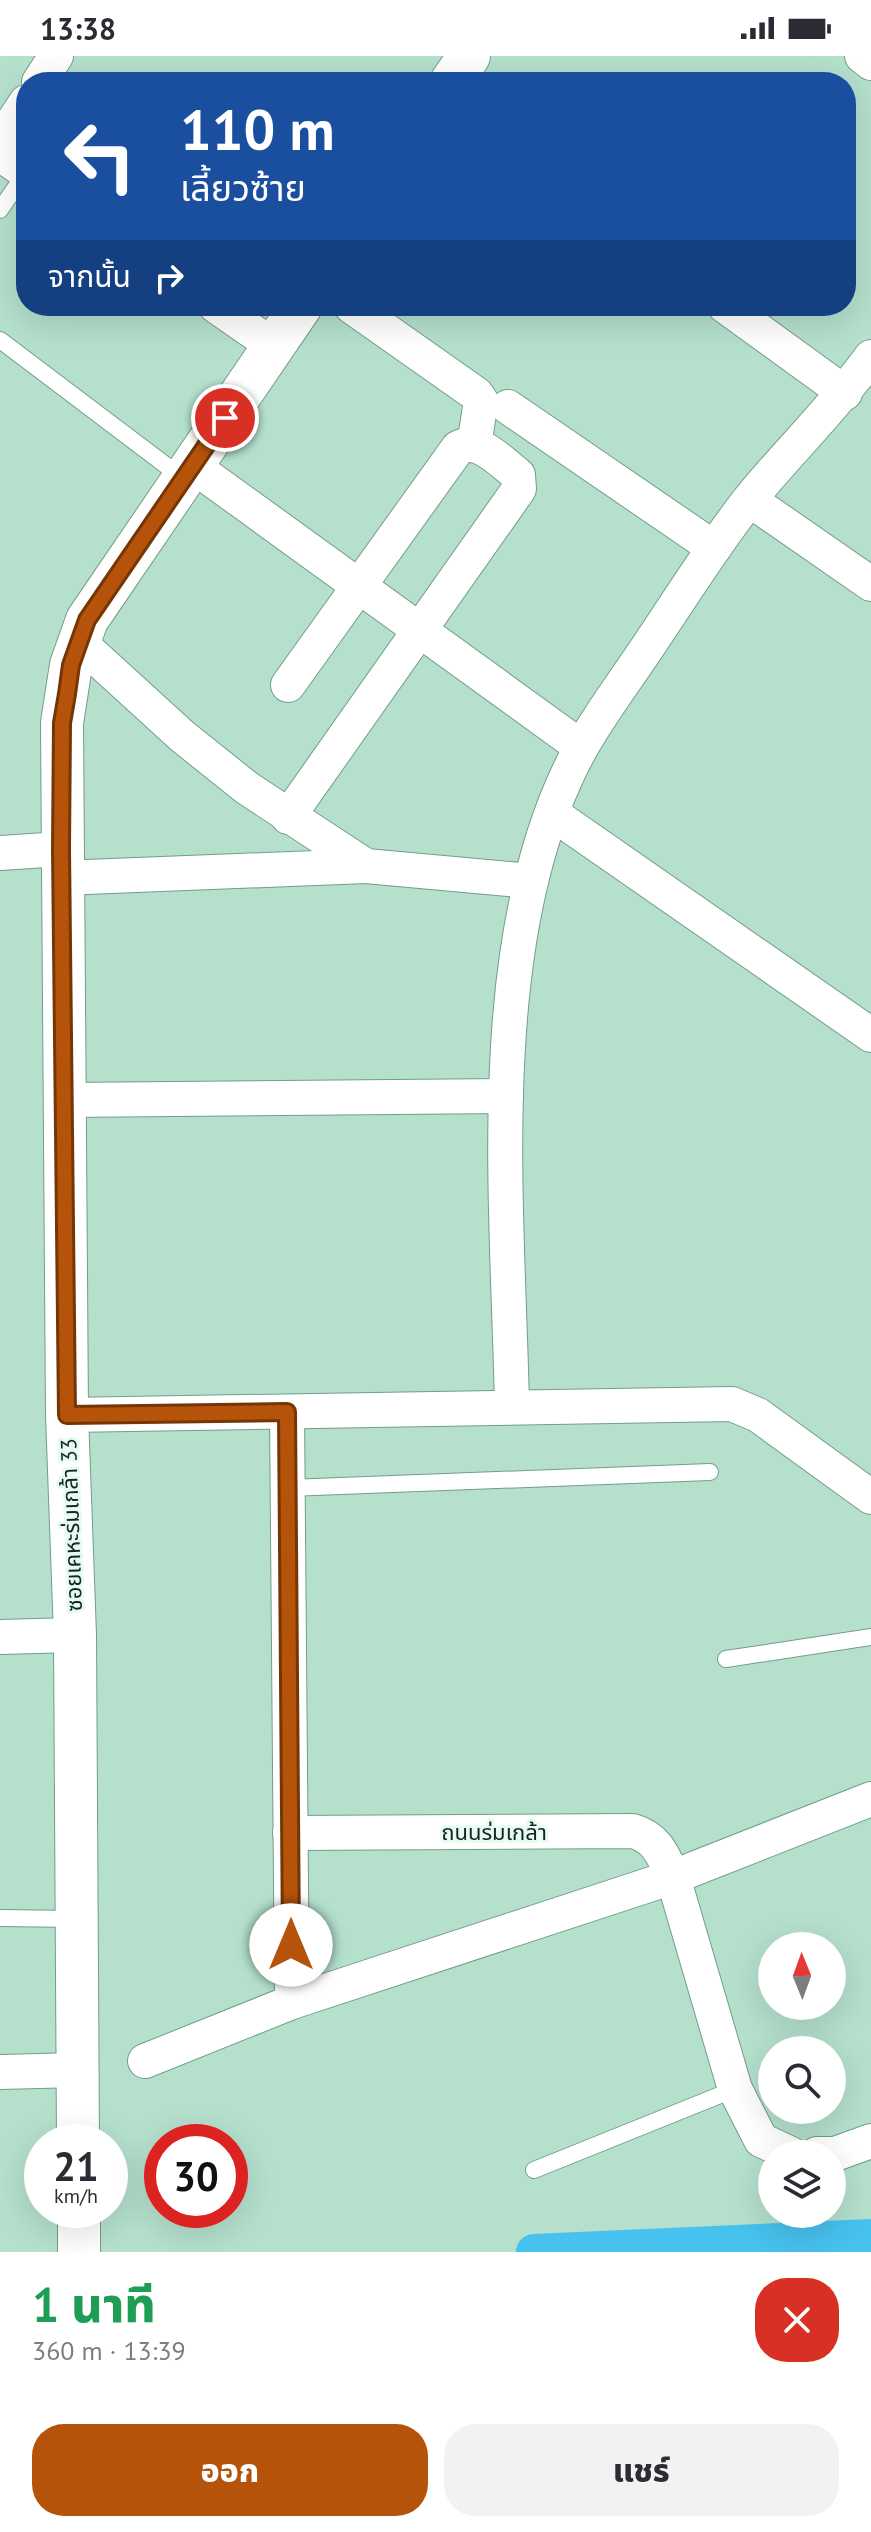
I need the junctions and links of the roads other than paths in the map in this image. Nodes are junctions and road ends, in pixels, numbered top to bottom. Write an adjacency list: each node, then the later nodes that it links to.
1 (862, 56): 2 (street)
2 (871, 63)
3 (16, 117): 4 (street)
4 (0, 142)
5 (16, 187): 6 (lane)
6 (0, 210)
7 (230, 316): 12 (street)
8 (294, 316): 12 (street, ซอยเคหะร่มเกล้า 33)
9 (365, 316): 16 (street)
10 (739, 316): 14 (street)
11 (0, 340): 17 (lane)
12 (272, 345): 17 (street, ซอยเคหะร่มเกล้า 33)
13 (871, 357): 14 (street)
14 (845, 393): 18 (street)
15 (508, 407): 19 (street)
16 (474, 445): 21 (street); 22 (street)
17 (189, 473): 21 (street); 23 (street, ซอยเคหะร่มเกล้า 33)
18 (750, 500): 19 (street); 20 (street)
19 (714, 548): 25 (street)
20 (871, 584)
21 (360, 587): 22 (street); 24 (street)
22 (420, 629): 25 (street); 27 (street)
23 (79, 642): 27 (street); 29 (street, ซอยเคหะร่มเกล้า 33)
24 (288, 685)
25 (581, 747): 26 (street)
26 (553, 814): 31 (street); 32 (street)
27 (288, 817): 30 (street)
28 (0, 853): 29 (street)
29 (61, 864): 30 (street); 34 (street, ซอยเคหะร่มเกล้า 33)
30 (366, 866): 31 (street)
31 (531, 881): 33 (street)
32 (871, 1035)
33 (506, 1096): 34 (street); 35 (street)
34 (64, 1100): 37 (street, ซอยเคหะร่มเกล้า 33)
35 (512, 1407): 36 (street); 40 (street)
36 (287, 1412): 37 (street); 39 (street)
37 (67, 1415): 41 (street, ซอยเคหะร่มเกล้า 33)
38 (710, 1472): 39 (lane)
39 (288, 1488): 46 (street)
40 (871, 1497)
41 (75, 1635): 42 (street); 49 (street, ซอยเคหะร่มเกล้า 33)
42 (0, 1637)
43 (871, 1637): 44 (lane)
44 (726, 1659)
45 (871, 1799): 47 (street)
46 (290, 1833): 47 (street, ถนนร่มเกล้า); 50 (street)
47 (673, 1877): 50 (street); 54 (street, ถนนร่มเกล้า)
48 (0, 1918): 49 (lane)
49 (78, 1919): 52 (street, ซอยเคหะร่มเกล้า 33)
50 (292, 2002): 51 (street)
51 (145, 2061)
52 (78, 2070): 53 (street); 55 (street, ซอยเคหะร่มเกล้า 33)
53 (0, 2072)
54 (735, 2089): 56 (street, ถนนร่มเกล้า); 59 (lane)
55 (78, 2124)
56 (761, 2140)
57 (871, 2141): 58 (street)
58 (846, 2150)
59 (534, 2170)

